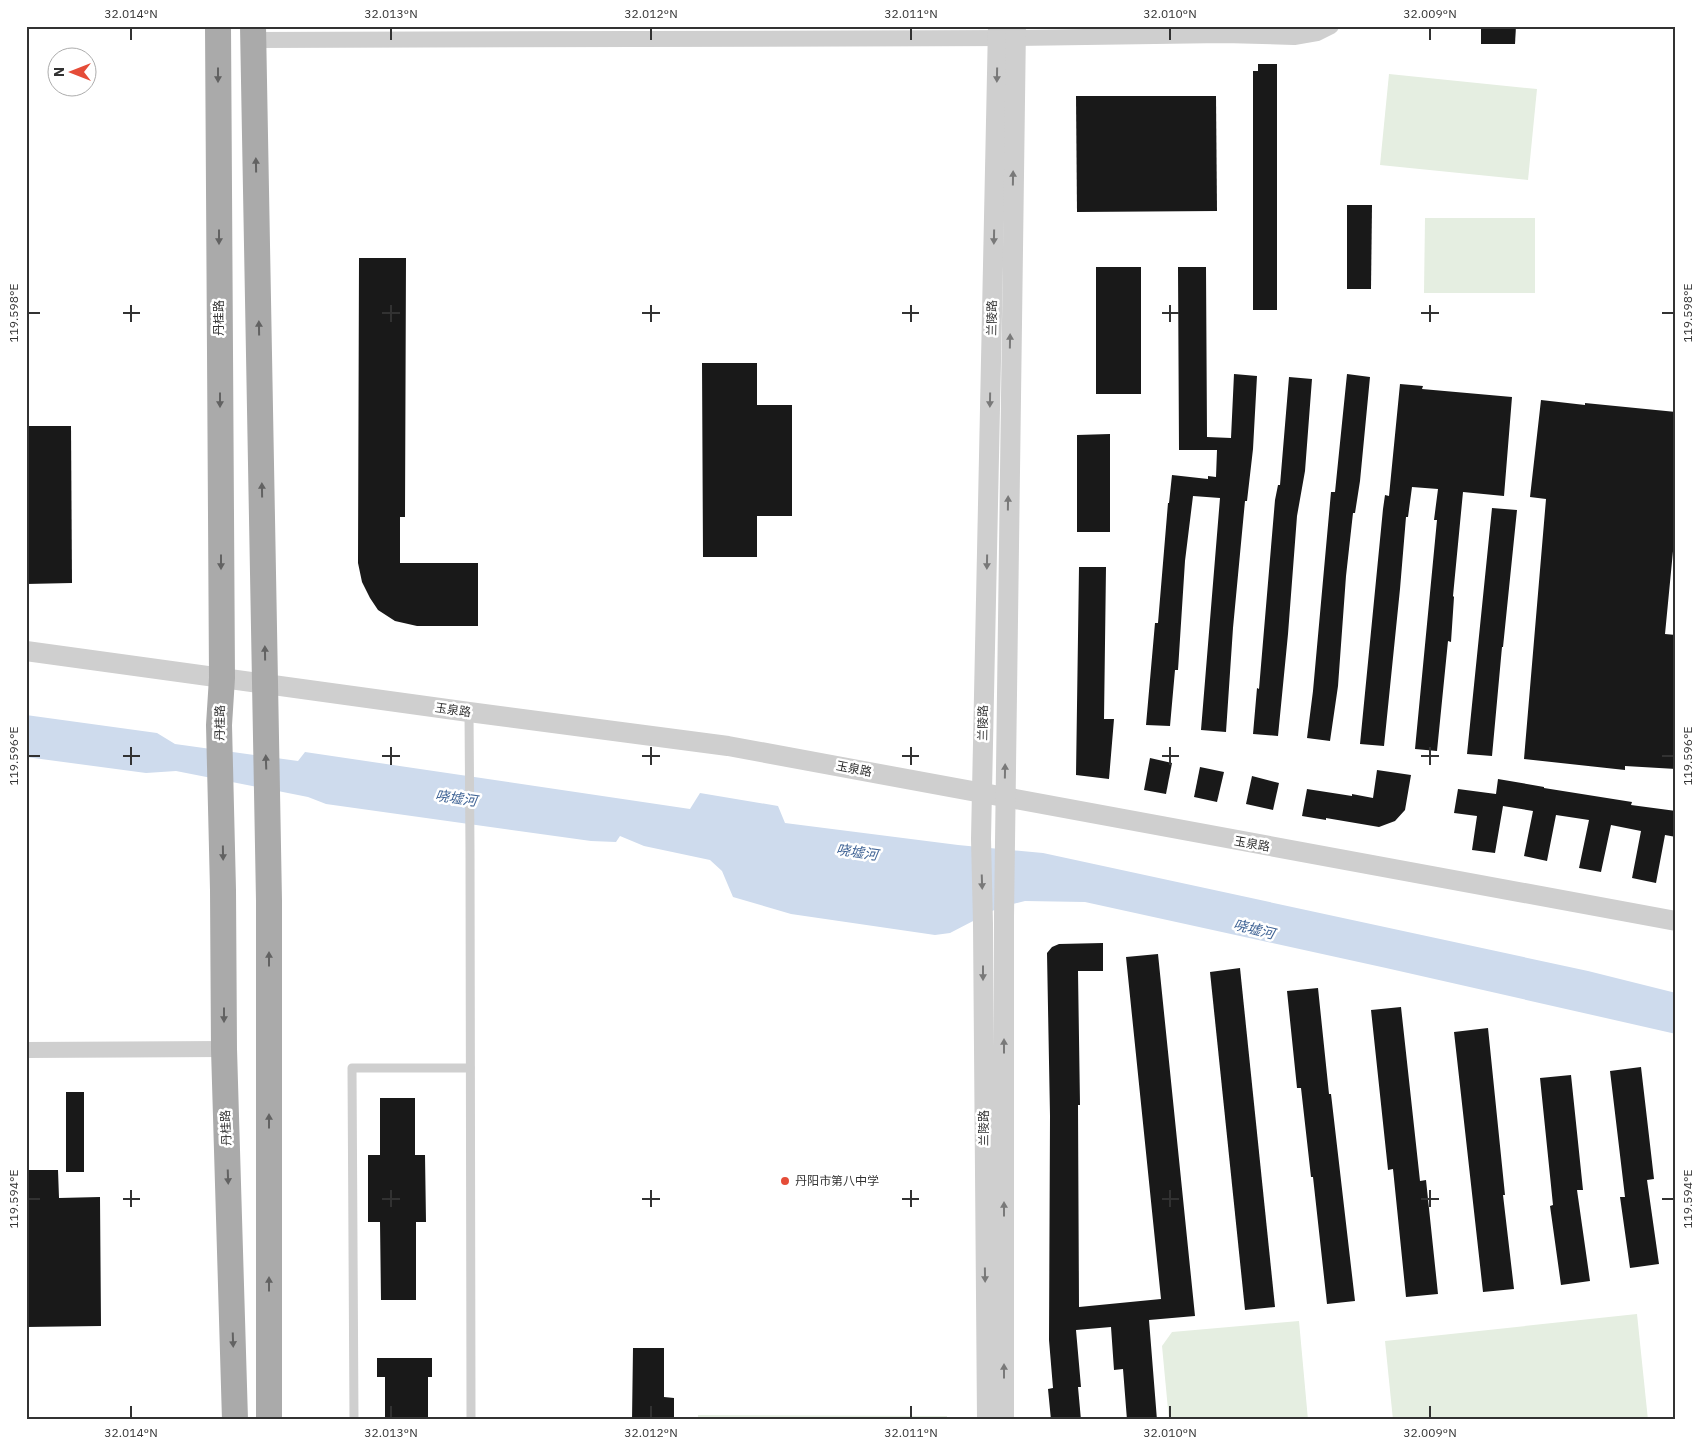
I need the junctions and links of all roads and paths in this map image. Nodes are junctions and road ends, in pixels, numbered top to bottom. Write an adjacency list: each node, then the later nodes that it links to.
1 (218, 26): 7 (main road, 丹桂路, one-way to 7)
2 (1331, 26): 3 (street)
3 (1224, 30): 4 (street)
4 (1010, 31): 5 (street); 10 (street, 兰陵路, one-way to 10); 11 (street, 兰陵路, one-way to 4)
5 (253, 33): 8 (main road, one-way to 5)
6 (26, 651): 7 (street, 玉泉路)
7 (222, 678): 8 (street, 玉泉路); 13 (main road, 丹桂路, one-way to 13)
8 (265, 684): 9 (street, 玉泉路); 17 (main road, one-way to 8)
9 (468, 712): 10 (street, 玉泉路); 15 (lane)
10 (982, 794): 11 (street, 玉泉路); 20 (street, 兰陵路, one-way to 20)
11 (1005, 798): 12 (street, 玉泉路); 21 (street, 兰陵路, one-way to 11)
12 (1676, 921)
13 (224, 1049): 14 (street); 16 (main road, 丹桂路, one-way to 16)
14 (26, 1050)
15 (470, 1068): 18 (lane); 19 (lane)
16 (235, 1420)
17 (269, 1420)
18 (354, 1420)
19 (470, 1420)
20 (987, 1420)
21 (1004, 1420)

